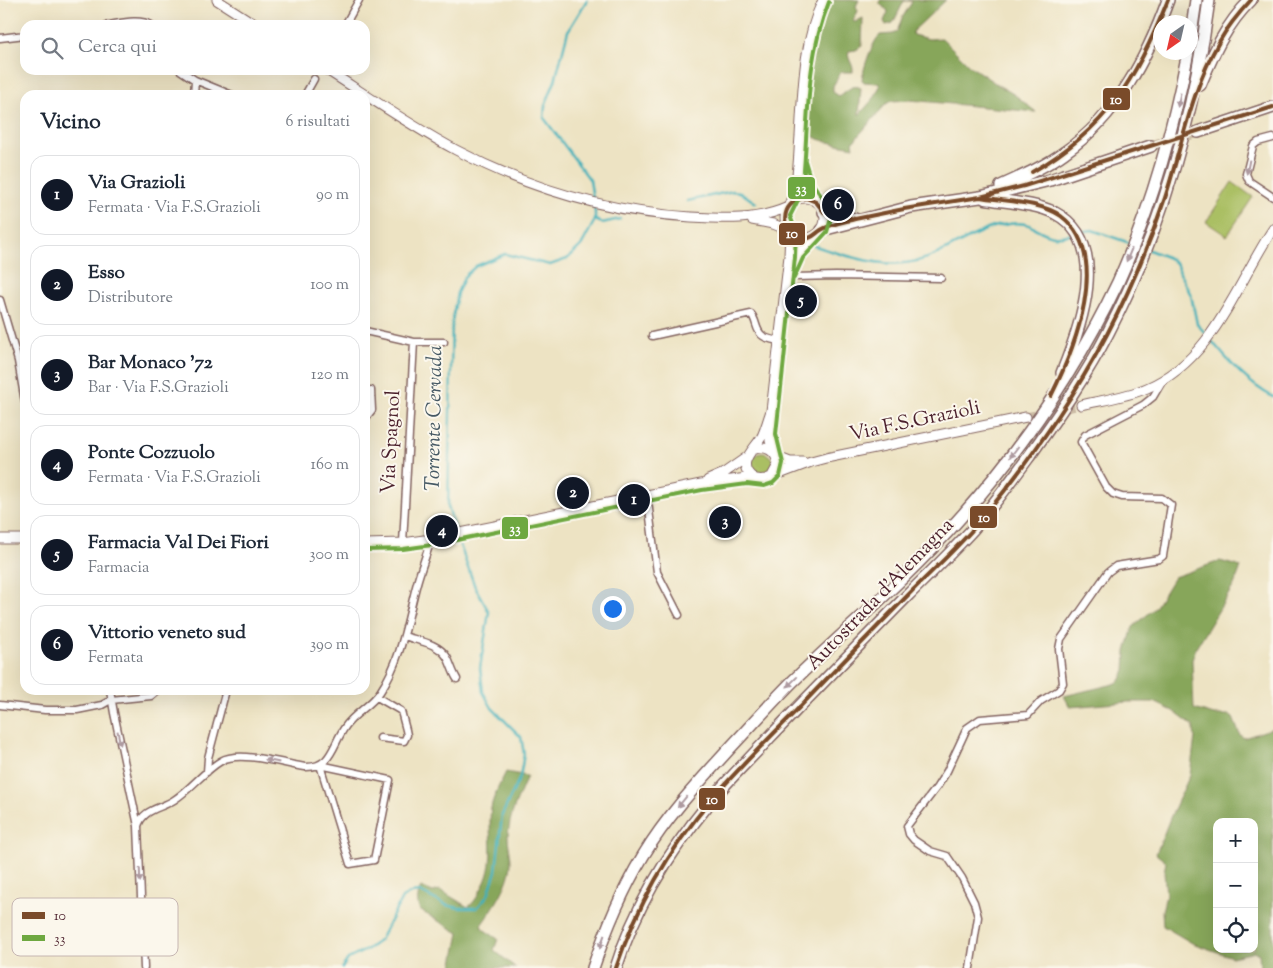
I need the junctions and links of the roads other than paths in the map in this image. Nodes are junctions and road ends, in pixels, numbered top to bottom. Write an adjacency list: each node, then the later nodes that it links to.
1 (217, 0): 9 (main road)
2 (359, 0): 10 (street)
3 (823, 0): 28 (main road)
4 (1168, 0): 29 (highway)
5 (1196, 0): 8 (highway)
6 (1209, 0): 24 (highway, Autostrada d'Alemagna)
7 (1251, 0): 24 (highway)
8 (1194, 15)
9 (248, 20)
10 (348, 20)
11 (20, 36): 12 (street)
12 (0, 38)
13 (1186, 60): 53 (highway, Autostrada d'Alemagna, one-way to 53)
14 (188, 75): 17 (street)
15 (335, 75): 21 (main road)
16 (314, 79): 20 (street)
17 (195, 80): 18 (street); 19 (street)
18 (194, 90)
19 (220, 90)
20 (308, 90)
21 (359, 90)
22 (370, 97): 34 (main road)
23 (1273, 107): 25 (highway)
24 (1190, 110): 82 (highway, Autostrada d'Alemagna)
25 (1198, 132)
26 (1273, 138): 30 (street, one-way to 30)
27 (1151, 146): 29 (highway)
28 (799, 163): 31 (main road); 32 (main road)
29 (980, 197): 35 (highway); 53 (highway)
30 (1273, 198)
31 (817, 202): 32 (main road); 33 (main road)
32 (789, 206): 34 (main road); 37 (main road)
33 (824, 212): 35 (highway); 38 (main road)
34 (744, 218): 37 (main road)
35 (857, 220): 38 (highway)
36 (1273, 230): 48 (main road)
37 (789, 231): 38 (main road); 40 (main road)
38 (819, 232): 40 (main road)
39 (941, 278): 40 (street)
40 (786, 281): 44 (main road)
41 (0, 300): 47 (street)
42 (370, 332): 45 (street)
43 (652, 336): 44 (street)
44 (779, 341): 51 (main road)
45 (414, 342): 46 (street); 65 (street, Via Spagnol)
46 (444, 342)
47 (20, 373)
48 (1163, 380): 50 (main road); 83 (street)
49 (370, 390): 52 (street)
50 (1081, 405)
51 (771, 412): 55 (main road); 56 (main road)
52 (370, 413)
53 (1042, 413): 81 (highway, Autostrada d'Alemagna, one-way to 81)
54 (1026, 417): 57 (main road, Via F.S.Grazioli)
55 (750, 453): 56 (main road); 59 (main road); 60 (main road)
56 (776, 455): 57 (main road, Via F.S.Grazioli); 58 (main road)
57 (811, 462): 58 (main road, Via F.S.Grazioli)
58 (772, 476): 59 (main road)
59 (759, 480): 60 (main road)
60 (702, 484): 61 (main road)
61 (646, 494): 64 (main road); 67 (street)
62 (0, 539): 63 (main road)
63 (20, 539)
64 (432, 539): 65 (main road); 68 (street)
65 (403, 543): 66 (main road)
66 (370, 544)
67 (679, 615)
68 (404, 636): 69 (street); 73 (street)
69 (456, 679)
70 (110, 695): 74 (street)
71 (152, 695): 74 (street)
72 (225, 695): 78 (street)
73 (377, 696): 76 (street); 77 (street)
74 (111, 700): 75 (street); 79 (street, one-way to 79)
75 (0, 705)
76 (380, 738)
77 (320, 765): 77 (street); 78 (street, one-way to 78)
78 (207, 772): 79 (street)
79 (138, 826): 80 (street, one-way to 80)
80 (141, 898)
81 (593, 968)
82 (616, 968)
83 (970, 968)

